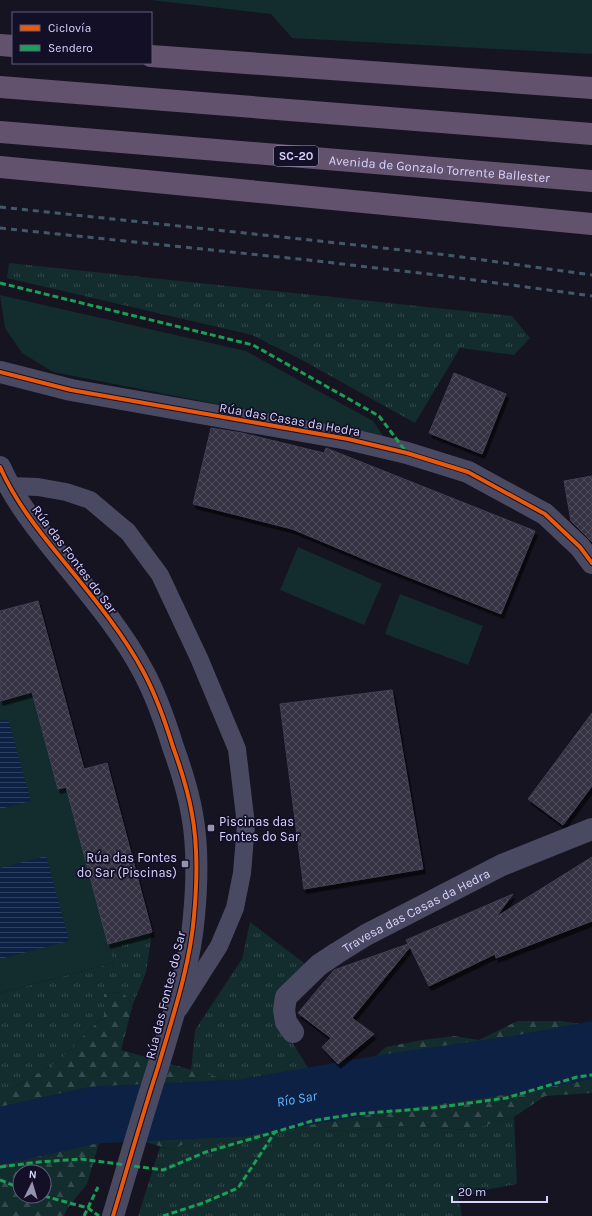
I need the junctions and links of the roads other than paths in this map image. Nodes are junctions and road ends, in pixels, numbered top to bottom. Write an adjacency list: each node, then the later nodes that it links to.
1 (0, 45): 2 (highway)
2 (12, 46)
3 (152, 56): 5 (highway)
4 (0, 87): 7 (highway)
5 (592, 88)
6 (0, 132): 9 (highway, Avenida de Gonzalo Torrente Ballester / SC-20)
7 (592, 134)
8 (0, 166): 10 (highway)
9 (592, 181)
10 (592, 224)
11 (0, 372): 13 (street, Rúa das Casas da Hedra)
12 (4, 476): 15 (street, Rúa das Fontes do Sar); 15 (lane)
13 (592, 563)
14 (592, 829): 16 (street, Travesa das Casas da Hedra)
15 (172, 1020): 17 (street, Rúa das Fontes do Sar)
16 (293, 1032)
17 (113, 1216)

